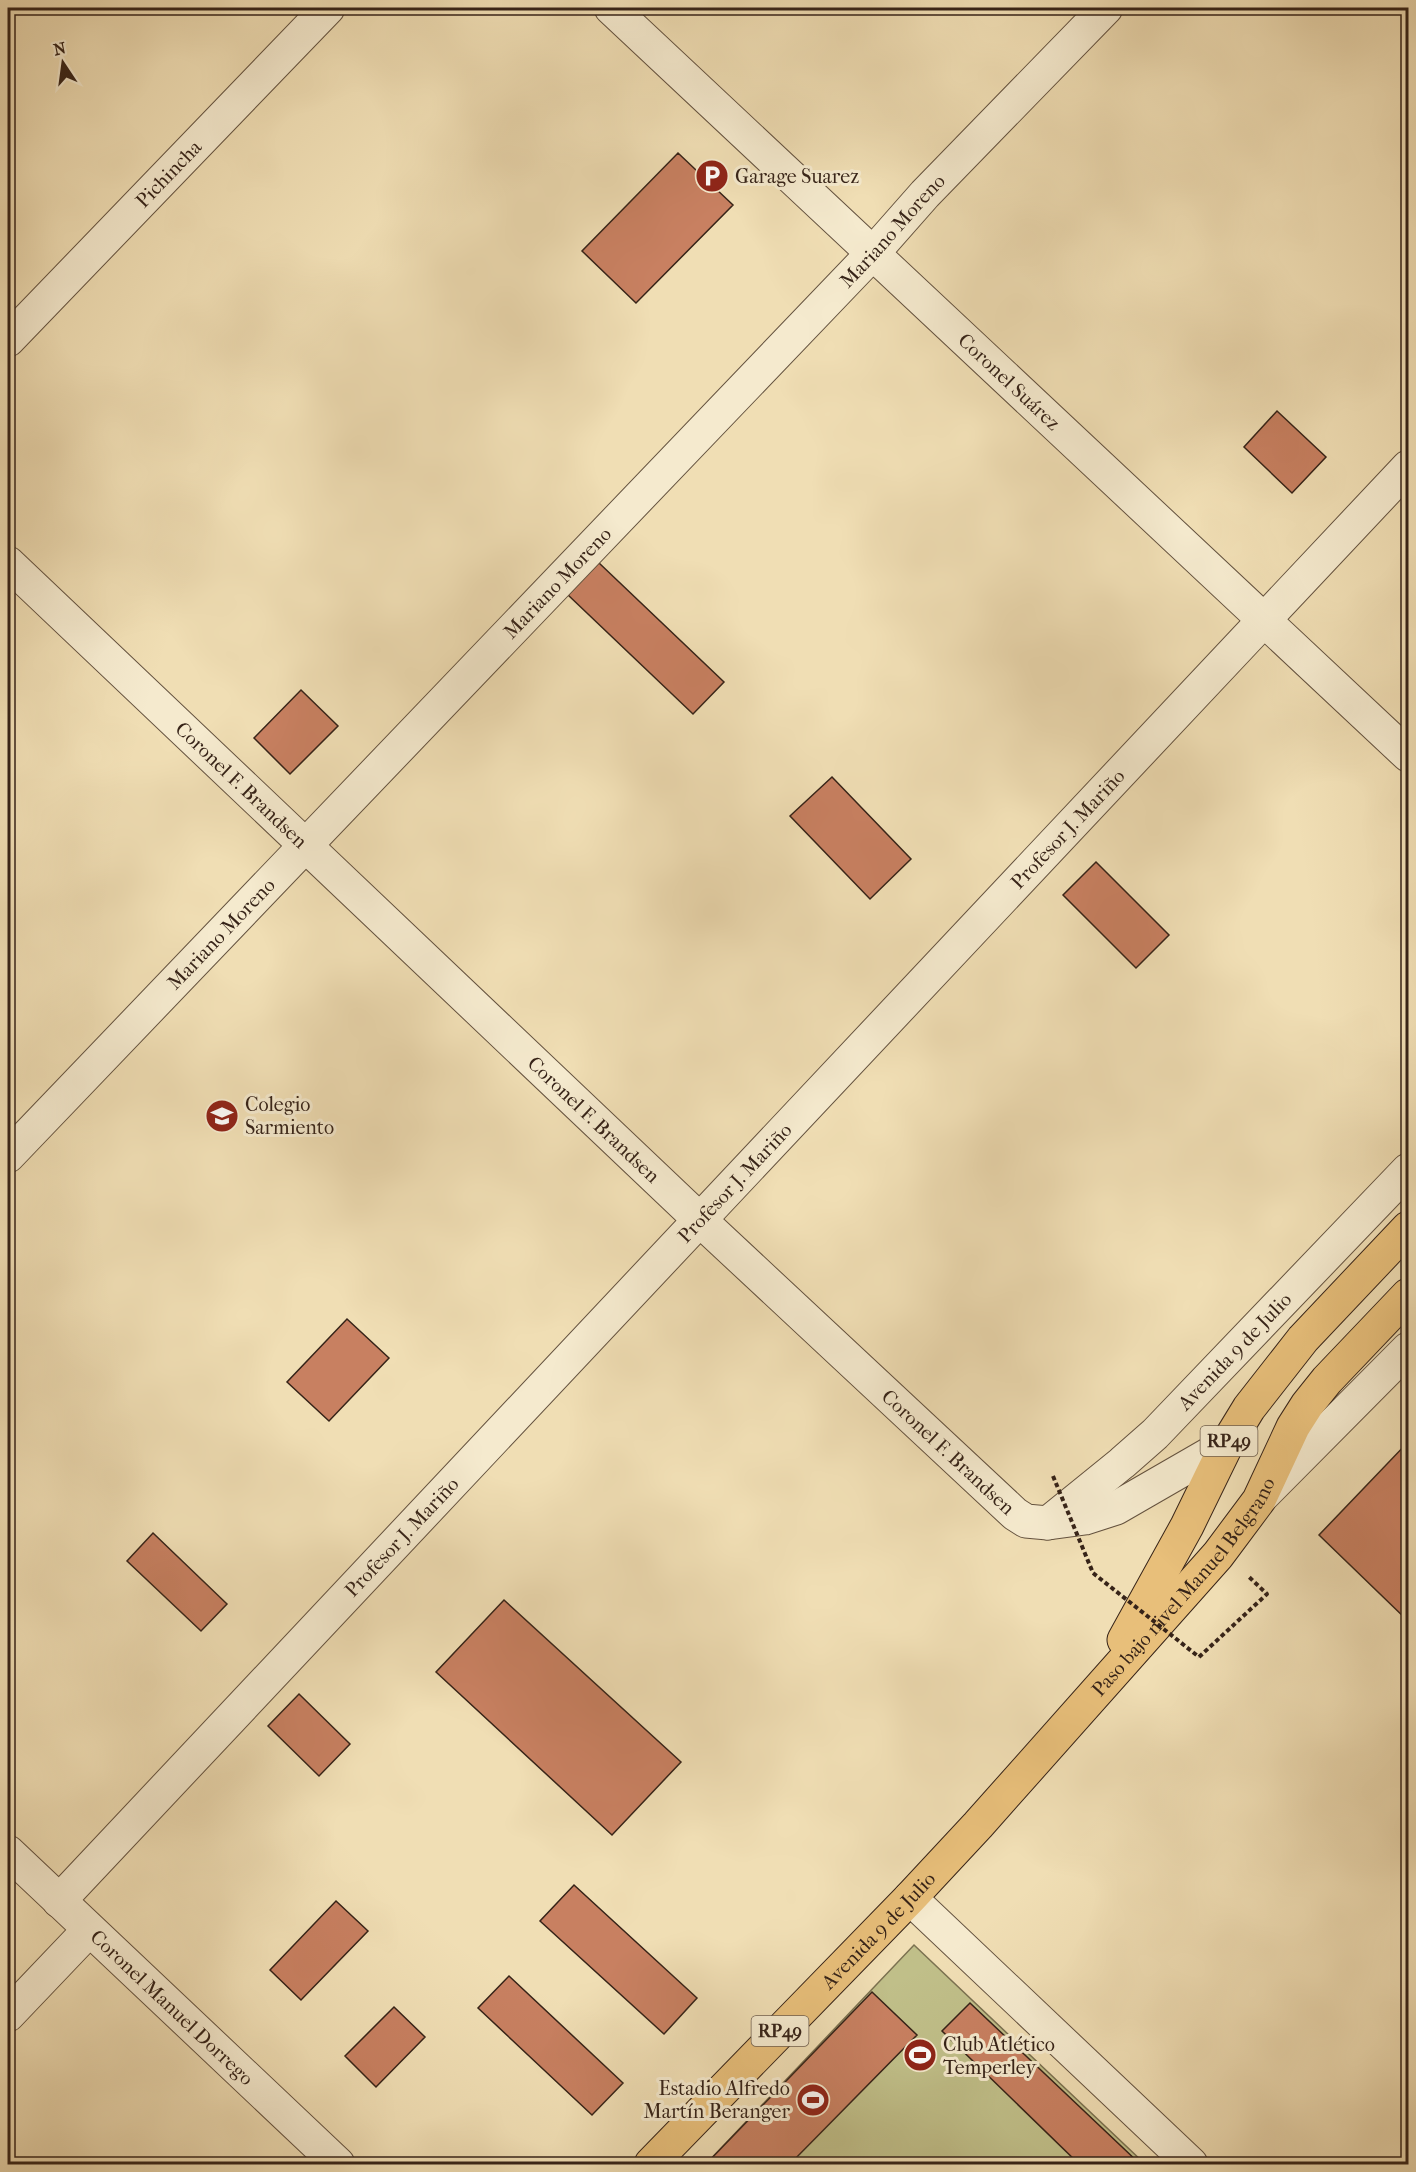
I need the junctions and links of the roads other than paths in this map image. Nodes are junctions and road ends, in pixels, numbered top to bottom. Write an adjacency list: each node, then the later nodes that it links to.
1 (328, 8): 5 (street, Pichincha)
2 (611, 8): 4 (street, Coronel Suárez)
3 (1106, 8): 4 (street, Mariano Moreno)
4 (873, 253): 8 (street, Coronel Suárez); 10 (street, Mariano Moreno)
5 (8, 340)
6 (1408, 467): 8 (street, Profesor J. Mariño)
7 (8, 563): 10 (street, Coronel F. Brandsen)
8 (1265, 619): 9 (street, Coronel Suárez); 13 (street, Profesor J. Mariño)
9 (1408, 755)
10 (306, 846): 11 (street, Mariano Moreno); 13 (street, Coronel F. Brandsen)
11 (8, 1156)
12 (1408, 1170): 19 (street, Avenida 9 de Julio)
13 (701, 1221): 19 (street, Coronel F. Brandsen); 23 (street, Profesor J. Mariño)
14 (1408, 1228): 17 (main road, Paso bajo nivel Manuel Belgrano / RP49)
15 (1408, 1295): 18 (main road, Paso bajo nivel Manuel Belgrano / RP49)
16 (1408, 1349): 18 (street)
17 (1227, 1444): 19 (street, Coronel F. Brandsen); 20 (main road, Paso bajo nivel Manuel Belgrano / RP49)
18 (1259, 1500): 20 (main road, Paso bajo nivel Manuel Belgrano / RP49)
19 (1048, 1523)
20 (1097, 1689): 22 (main road, Avenida 9 de Julio / RP49)
21 (8, 1852): 23 (street, Coronel Manuel Dorrego)
22 (910, 1898): 27 (main road, Avenida 9 de Julio / RP49); 28 (street)
23 (59, 1901): 24 (street, Coronel Manuel Dorrego)
24 (89, 1930): 25 (street); 26 (street, Coronel Manuel Dorrego)
25 (8, 2015)
26 (338, 2164)
27 (651, 2164)
28 (1191, 2164)

